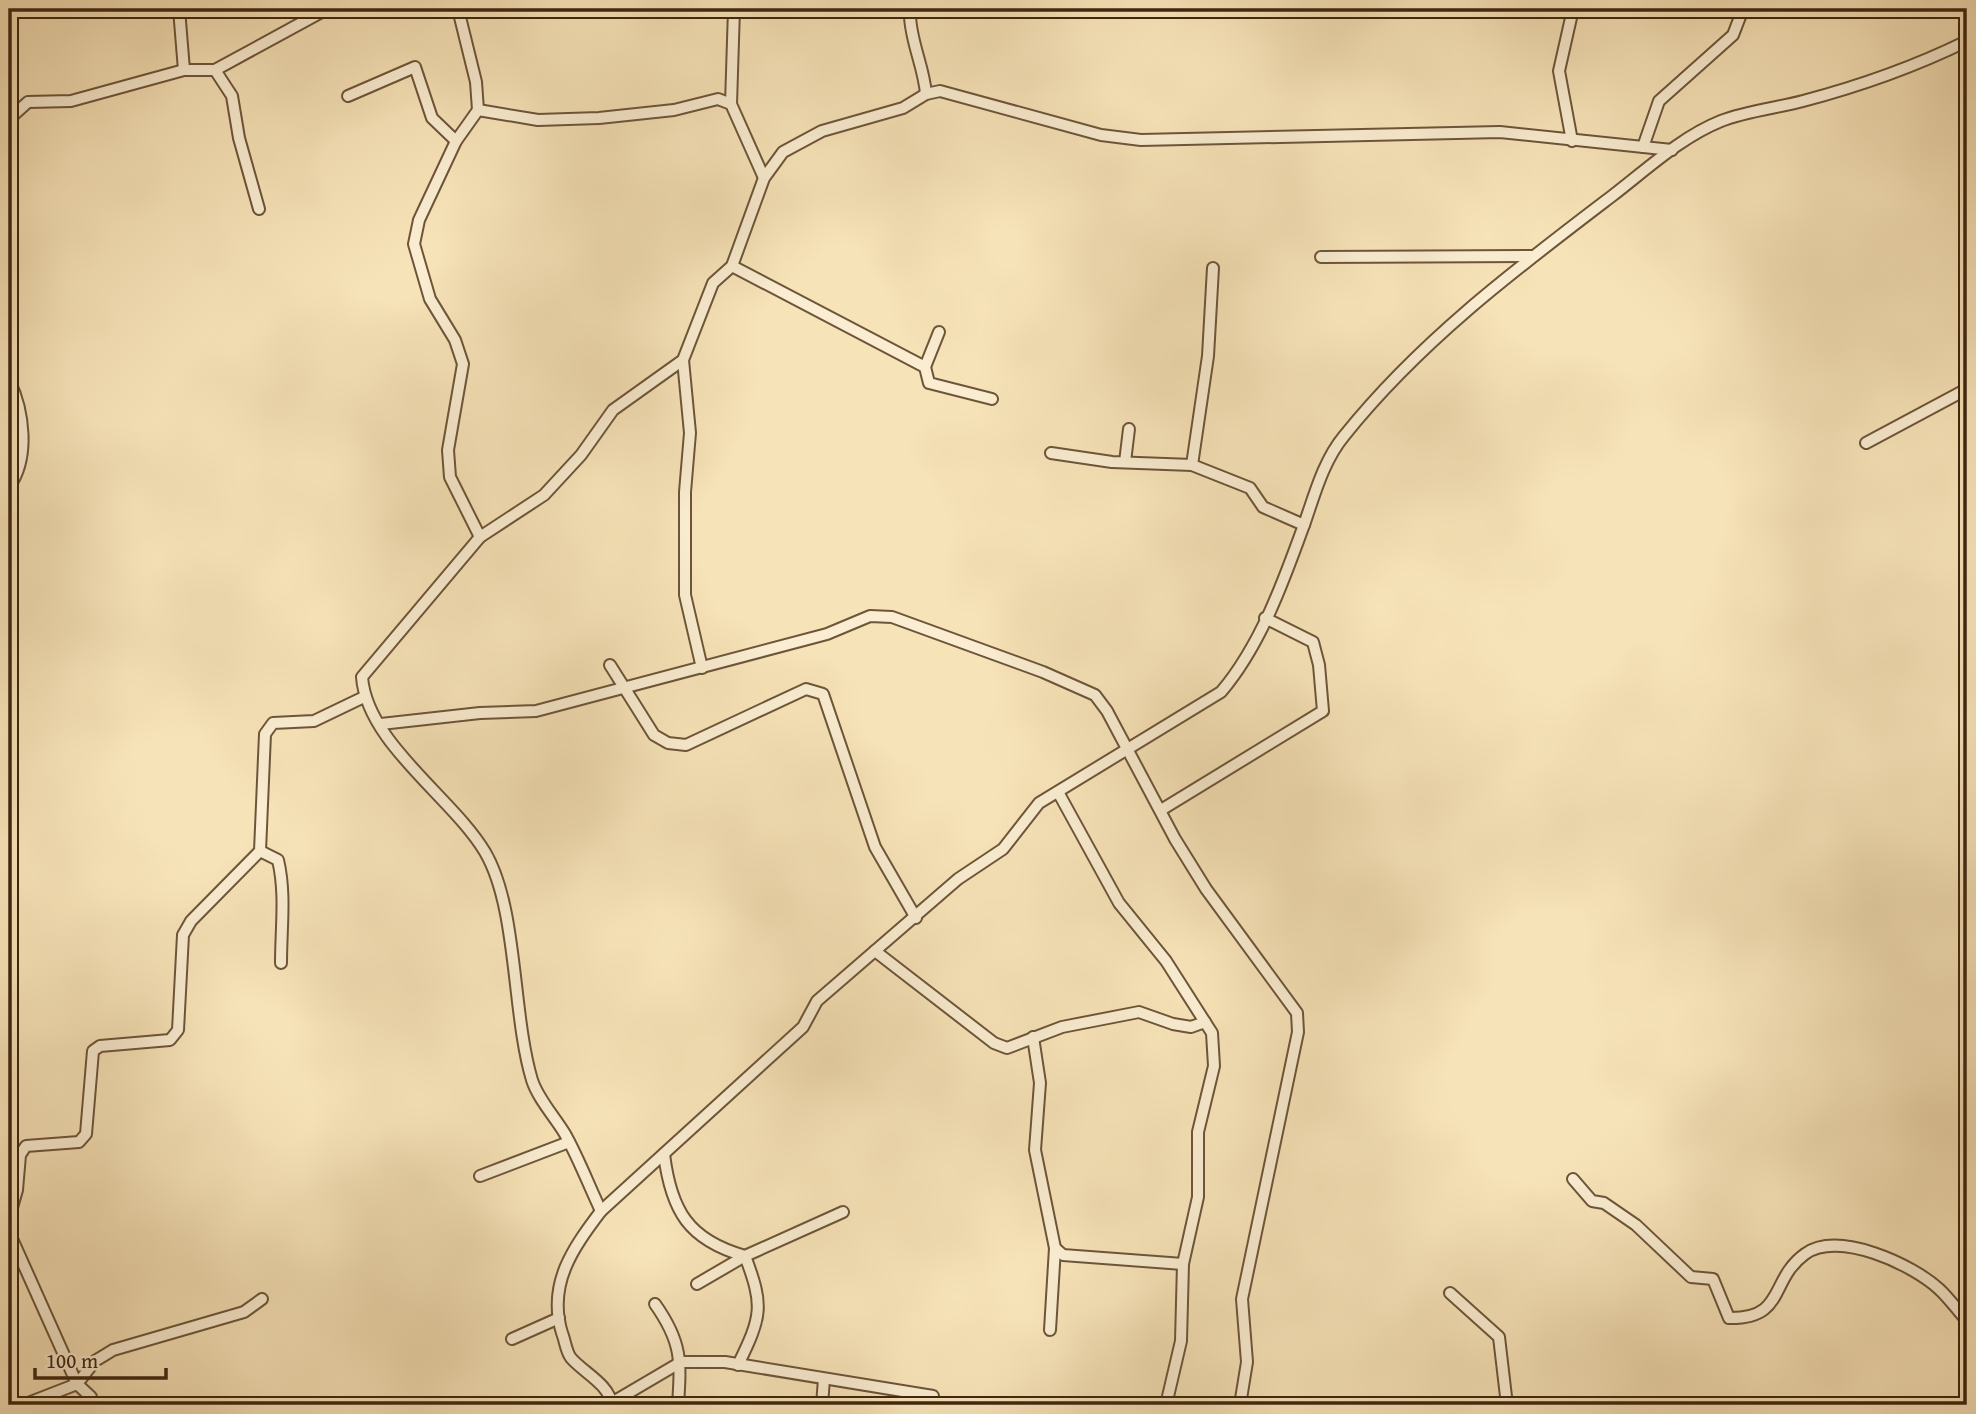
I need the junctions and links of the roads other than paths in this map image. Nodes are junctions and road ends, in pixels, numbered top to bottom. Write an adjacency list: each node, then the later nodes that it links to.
1 (179, 9): 9 (street)
2 (327, 9): 10 (street)
3 (458, 9): 16 (street)
4 (734, 9): 14 (street)
5 (917, 9): 11 (street)
6 (1573, 9): 19 (street)
7 (1743, 9): 20 (street)
8 (1967, 41): 21 (street)
9 (184, 70): 10 (street); 15 (street)
10 (215, 70): 23 (street)
11 (926, 94): 19 (street); 22 (street)
12 (348, 96): 18 (street)
13 (9, 103): 15 (street)
14 (731, 104): 16 (street); 22 (street)
15 (22, 107): 17 (street)
16 (478, 110): 18 (street)
17 (9, 119)
18 (456, 141): 41 (street)
19 (1572, 141): 20 (street)
20 (1643, 147): 21 (street)
21 (1672, 150): 24 (street)
22 (764, 178): 26 (street)
23 (259, 209)
24 (1531, 256): 25 (street); 40 (street)
25 (1321, 257)
26 (732, 266): 29 (street); 30 (street)
27 (1213, 268): 38 (street)
28 (939, 332): 30 (street)
29 (683, 360): 41 (street); 44 (street)
30 (925, 367): 33 (street)
31 (9, 380): 39 (street)
32 (1967, 389): 35 (street)
33 (992, 399)
34 (1129, 429): 37 (street)
35 (1866, 443)
36 (1051, 453): 37 (street)
37 (1125, 463): 38 (street)
38 (1192, 465): 40 (street)
39 (9, 487)
40 (1304, 525): 42 (street)
41 (480, 537): 46 (street)
42 (1265, 618): 48 (street); 50 (street)
43 (610, 665): 45 (street)
44 (702, 668): 45 (street); 48 (street)
45 (622, 688): 47 (street); 52 (street)
46 (364, 697): 47 (street); 51 (street)
47 (381, 724): 57 (street)
48 (1127, 750): 49 (street); 50 (street)
49 (1058, 792): 52 (street); 55 (street)
50 (1161, 810): 87 (street)
51 (260, 851): 54 (street); 63 (street)
52 (916, 918): 53 (street)
53 (875, 951): 56 (street); 58 (street)
54 (281, 963)
55 (1205, 1022): 56 (street); 67 (street)
56 (1033, 1037): 65 (street)
57 (569, 1142): 59 (street); 61 (street)
58 (664, 1154): 61 (street); 66 (street)
59 (480, 1177)
60 (1573, 1179): 73 (street)
61 (601, 1211): 72 (street)
62 (843, 1212): 66 (street)
63 (9, 1218)
64 (9, 1232): 79 (street)
65 (1055, 1248): 67 (street); 74 (street)
66 (745, 1256): 68 (street); 77 (street)
67 (1183, 1264): 86 (street)
68 (697, 1284)
69 (1450, 1293): 88 (street)
70 (262, 1299): 79 (street)
71 (655, 1304): 76 (street)
72 (559, 1318): 75 (street); 81 (street)
73 (1967, 1321)
74 (1050, 1331)
75 (512, 1339)
76 (681, 1362): 77 (street); 81 (street); 84 (street)
77 (738, 1364): 78 (street)
78 (824, 1380): 80 (street); 85 (street)
79 (77, 1384): 82 (street); 83 (street)
80 (933, 1396)
81 (614, 1404)
82 (23, 1405)
83 (92, 1405)
84 (678, 1405)
85 (822, 1405)
86 (1166, 1405)
87 (1240, 1405)
88 (1507, 1405)

